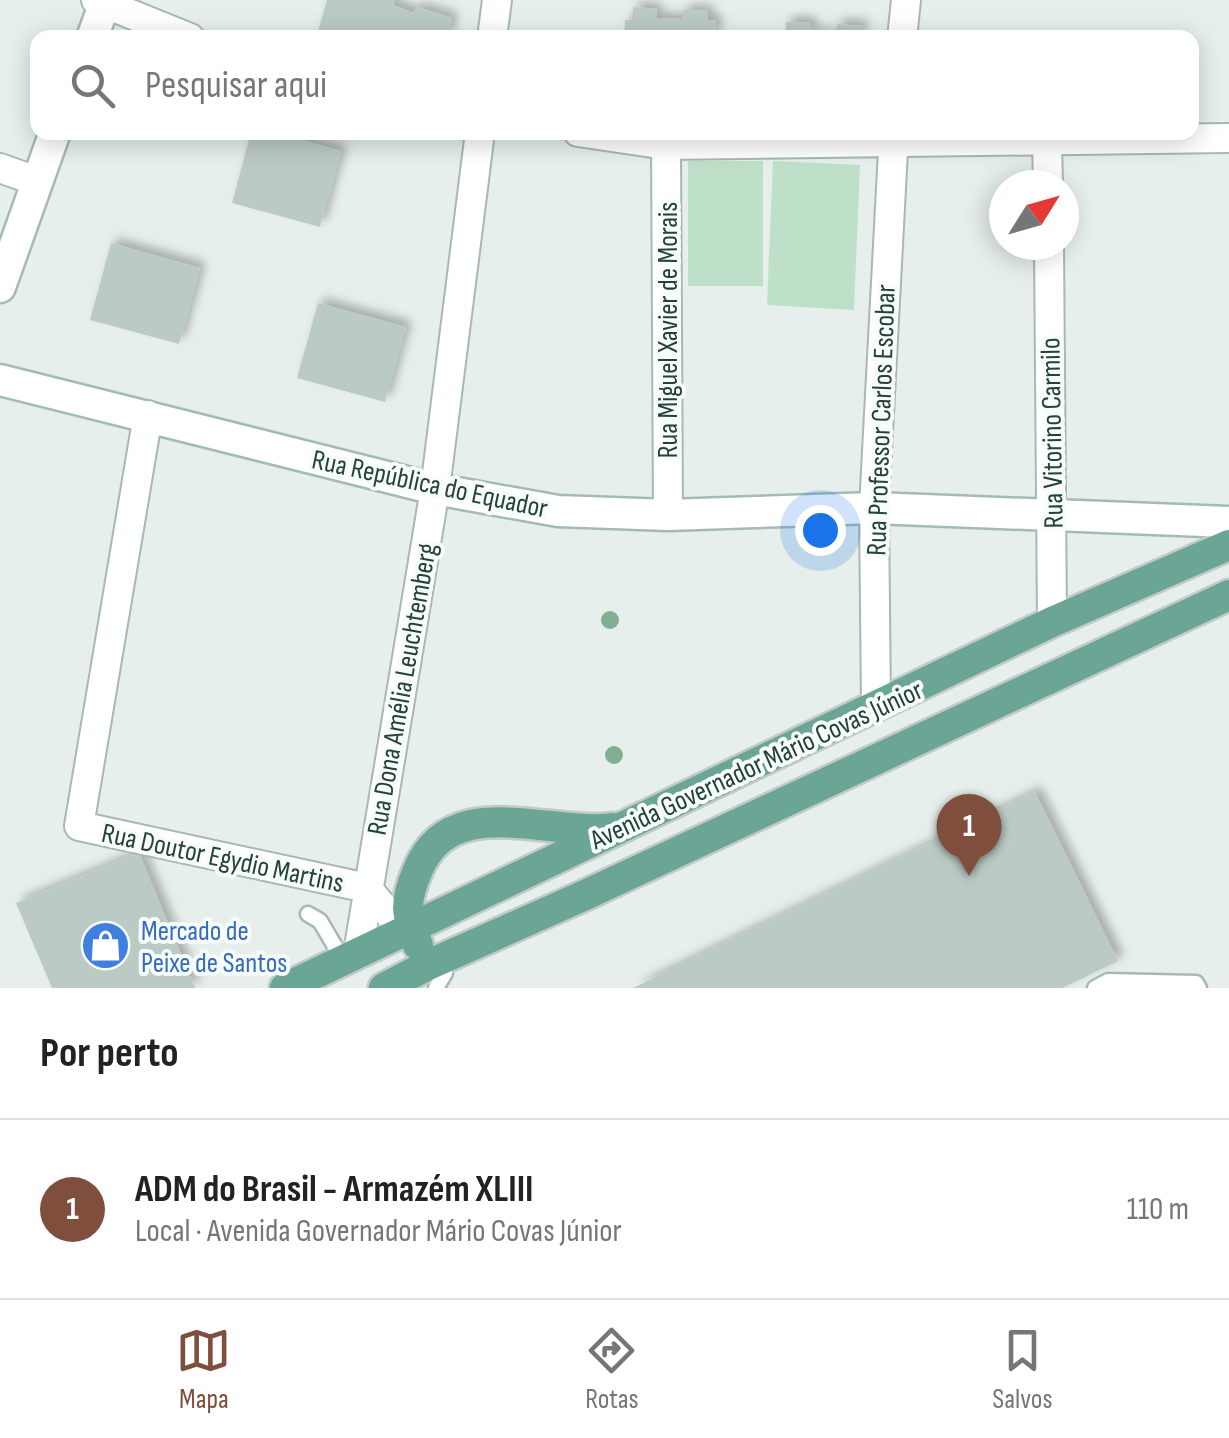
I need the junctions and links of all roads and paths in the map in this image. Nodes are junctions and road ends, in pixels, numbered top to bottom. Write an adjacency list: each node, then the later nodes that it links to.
1 (498, 0): 6 (street)
2 (906, 0): 7 (street)
3 (102, 2): 4 (street); 5 (street)
4 (94, 30)
5 (170, 30)
6 (493, 30)
7 (903, 30)
8 (1229, 138): 9 (street)
9 (1199, 139)
10 (52, 140): 21 (street)
11 (479, 140): 26 (street, Rua Dona Amélia Leuchtemberg)
12 (632, 140): 18 (street)
13 (808, 140): 18 (street)
14 (893, 140): 27 (street, Rua Professor Carlos Escobar)
15 (985, 140): 17 (street)
16 (1138, 140): 17 (street)
17 (1047, 142): 20 (street)
18 (666, 145): 28 (street, Rua Miguel Xavier de Morais)
19 (0, 168): 21 (street)
20 (1048, 170)
21 (36, 181): 23 (street)
22 (1048, 260): 29 (street, Rua Vitorino Carmilo)
23 (0, 286)
24 (0, 380): 25 (street, Rua República do Equador)
25 (148, 415): 26 (street, Rua República do Equador); 37 (street, Rua Doutor Egydio Martins)
26 (436, 488): 28 (street, Rua República do Equador); 37 (street, Rua Dona Amélia Leuchtemberg)
27 (874, 508): 28 (street, Rua República do Equador); 29 (street, Rua República do Equador); 35 (street, Rua Professor Carlos Escobar)
28 (668, 514)
29 (1052, 515): 30 (street, Rua República do Equador); 34 (street, Rua Vitorino Carmilo)
30 (1229, 522)
31 (1229, 545): 34 (main road, Avenida Governador Mário Covas Júnior)
32 (1229, 596): 38 (main road, Avenida Governador Mário Covas Júnior)
33 (1229, 608): 40 (lane)
34 (1052, 622): 35 (main road, Avenida Governador Mário Covas Júnior)
35 (876, 707): 36 (main road, Avenida Governador Mário Covas Júnior)
36 (625, 826): 41 (main road, Avenida Governador Mário Covas Júnior); 41 (main road)
37 (367, 888): 41 (street); 42 (street, Rua Dona Amélia Leuchtemberg)
38 (583, 896): 40 (main road); 43 (main road, Avenida Governador Mário Covas Júnior)
39 (308, 914): 42 (lane)
40 (550, 918): 43 (main road)
41 (411, 928): 42 (main road, Avenida Governador Mário Covas Júnior); 43 (main road)
42 (351, 956): 44 (main road, Avenida Governador Mário Covas Júnior)
43 (436, 975): 45 (main road, Avenida Governador Mário Covas Júnior)
44 (285, 988)
45 (384, 988)
46 (1095, 988): 47 (lane)
47 (1199, 988)

